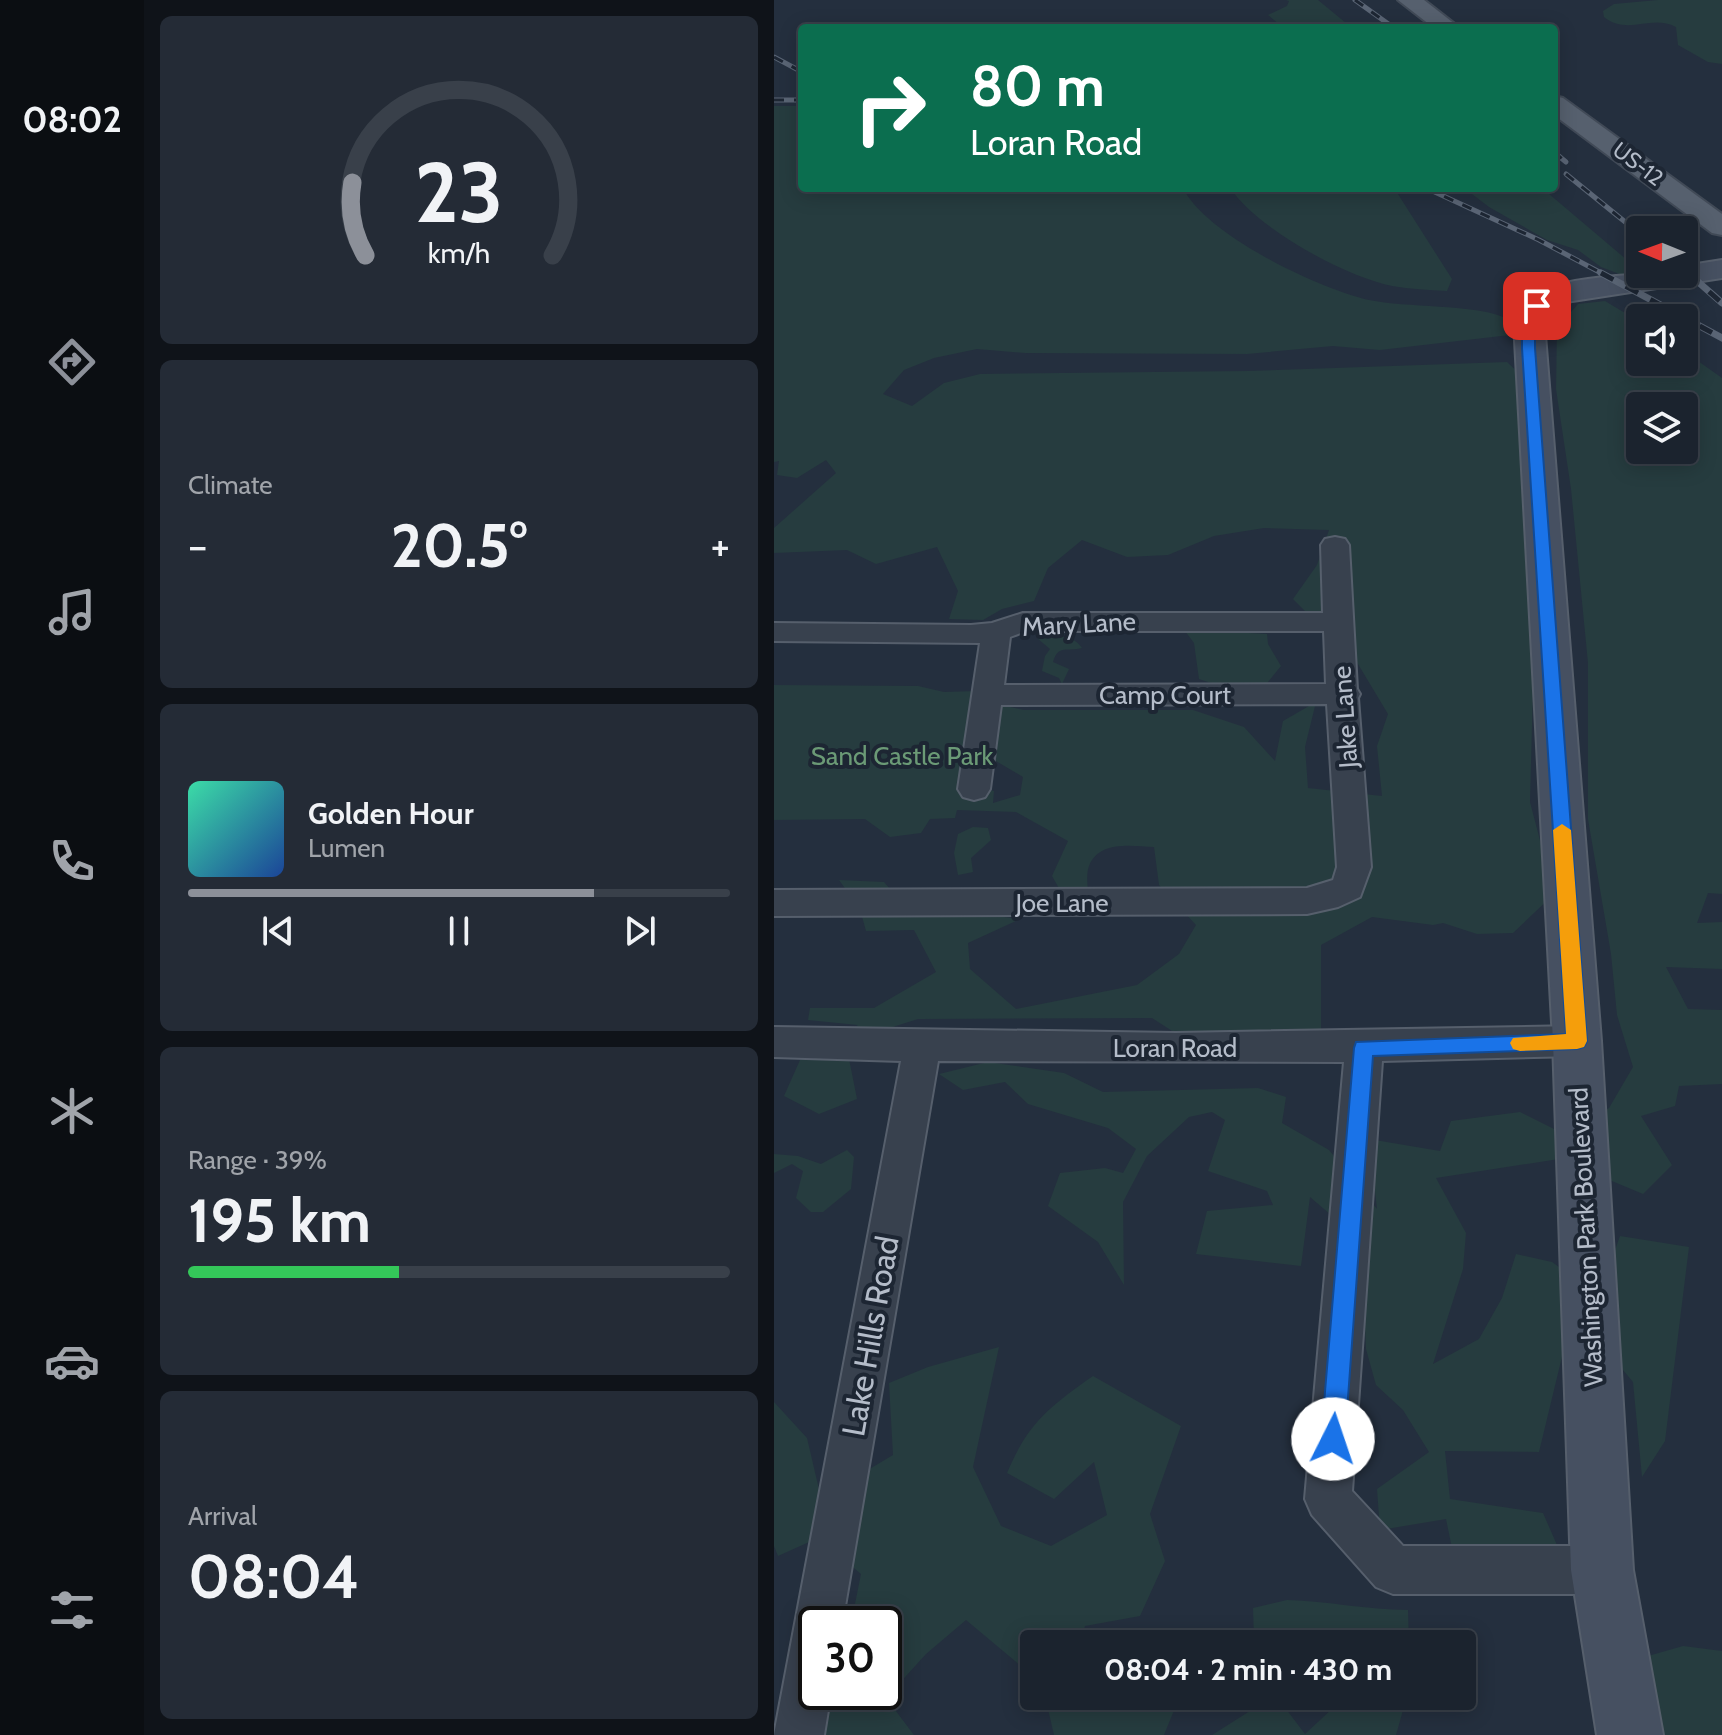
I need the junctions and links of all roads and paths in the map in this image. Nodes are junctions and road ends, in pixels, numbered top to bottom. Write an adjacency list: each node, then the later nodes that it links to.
1 (1409, 0): 2 (main road)
2 (1443, 24)
3 (1558, 106): 4 (main road, US-12)
4 (1722, 227)
5 (1722, 269): 15 (street, Washington Park Boulevard)
6 (1335, 545): 7 (street, Jake Lane)
7 (1337, 622): 9 (street, Mary Lane); 10 (street, Jake Lane)
8 (774, 632): 9 (street, Mary Lane)
9 (996, 632): 11 (street)
10 (1345, 694): 11 (street, Camp Court); 13 (street, Jake Lane)
11 (986, 695): 12 (street)
12 (974, 789)
13 (1348, 888): 14 (street, Joe Lane)
14 (774, 903)
15 (1577, 1041): 18 (street, Loran Road); 19 (street, Washington Park Boulevard)
16 (774, 1042): 17 (street, Loran Road)
17 (922, 1047): 18 (street, Loran Road); 20 (street, Lake Hills Road)
18 (1364, 1048): 19 (street)
19 (1602, 1570): 23 (street, Washington Park Boulevard)
20 (821, 1606)
21 (802, 1710): 22 (street)
22 (798, 1735)
23 (1630, 1735)

